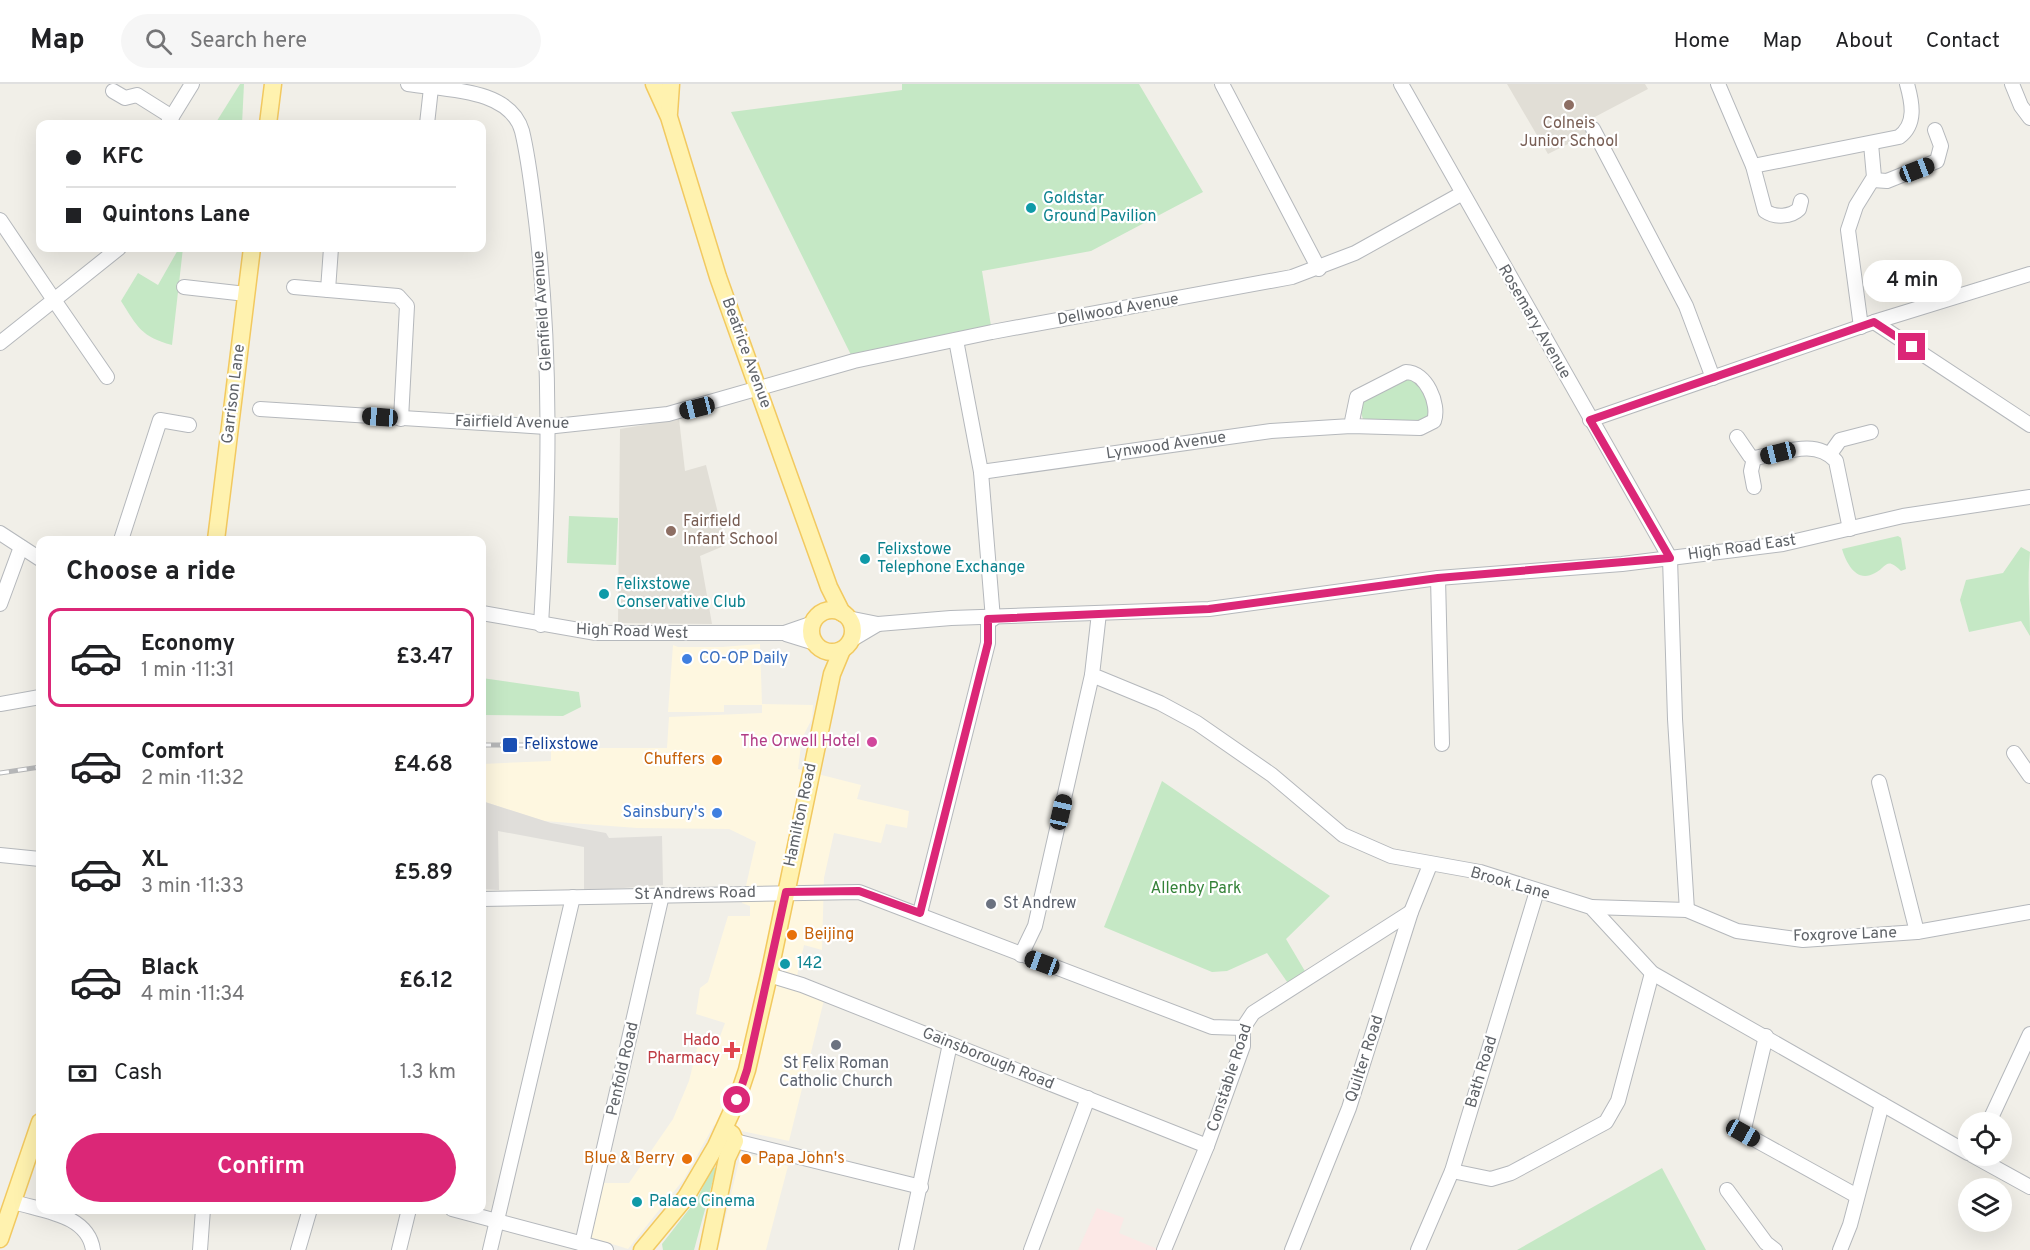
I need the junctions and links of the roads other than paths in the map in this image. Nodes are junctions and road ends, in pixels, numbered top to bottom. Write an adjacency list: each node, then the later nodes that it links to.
1 (192, 84): 16 (street)
2 (273, 84): 17 (main road)
3 (408, 84): 11 (street, Glenfield Avenue)
4 (654, 84): 13 (main road, Beatrice Avenue)
5 (671, 84): 13 (main road, Beatrice Avenue)
6 (1222, 84): 30 (street)
7 (1401, 84): 24 (street, Rosemary Avenue)
8 (1718, 84): 22 (street)
9 (1907, 84): 21 (street)
10 (2012, 84): 14 (street)
11 (431, 88): 18 (street); 49 (street, Glenfield Avenue)
12 (113, 90): 15 (street)
13 (669, 117): 42 (main road, Beatrice Avenue)
14 (2030, 118)
15 (169, 120)
16 (171, 120)
17 (268, 120)
18 (427, 120)
19 (1593, 129): 41 (street)
20 (1935, 130): 23 (street)
21 (1871, 144): 22 (street); 23 (street)
22 (1754, 166): 25 (street)
23 (1873, 180): 37 (street)
24 (1461, 194): 30 (street, Dellwood Avenue); 45 (street, Rosemary Avenue)
25 (1801, 201)
26 (0, 220): 36 (street)
27 (114, 252): 36 (street)
28 (251, 252): 35 (main road, Garrison Lane)
29 (331, 252): 34 (street)
30 (1319, 268): 38 (street, Dellwood Avenue)
31 (2030, 274): 37 (street)
32 (184, 287): 35 (street)
33 (294, 287): 34 (street)
34 (328, 290): 44 (street)
35 (246, 294): 60 (main road, Garrison Lane)
36 (54, 300): 39 (street); 40 (street)
37 (1867, 325): 41 (street); 47 (street)
38 (956, 340): 42 (street, Dellwood Avenue); 54 (street)
39 (0, 343)
40 (107, 377)
41 (1713, 378): 45 (street)
42 (759, 387): 49 (street, Fairfield Avenue); 65 (main road, Beatrice Avenue)
43 (260, 410): 44 (street, Fairfield Avenue)
44 (401, 419): 49 (street, Fairfield Avenue)
45 (1590, 420): 63 (street, Rosemary Avenue)
46 (189, 425): 59 (street)
47 (2030, 425)
48 (1351, 426): 48 (street, Lynwood Avenue); 54 (street, Lynwood Avenue)
49 (546, 427): 73 (street, Glenfield Avenue)
50 (1871, 432): 52 (street)
51 (1737, 437): 53 (street)
52 (1830, 454): 53 (street); 57 (street)
53 (1754, 458): 55 (street)
54 (981, 472): 71 (street)
55 (1754, 487)
56 (2030, 497): 57 (street, High Road East)
57 (1850, 529): 63 (street, High Road East)
58 (0, 533): 61 (street)
59 (122, 536)
60 (216, 536)
61 (21, 548): 62 (street); 66 (street)
62 (36, 557)
63 (1670, 558): 64 (street, High Road East); 94 (street)
64 (1438, 578): 67 (street, High Road East); 81 (street)
65 (830, 587): 69 (main road, Beatrice Avenue); 70 (main road)
66 (0, 604)
67 (1100, 613): 71 (street, High Road East); 78 (street)
68 (486, 614): 73 (street, High Road West)
69 (845, 615): 70 (main road); 72 (street, High Road East); 75 (main road)
70 (817, 618): 74 (street, High Road West); 76 (main road)
71 (990, 619): 72 (street, High Road East); 97 (street)
72 (878, 624): 75 (street, High Road East)
73 (541, 625): 74 (street, High Road West)
74 (784, 633): 76 (street, High Road West)
75 (847, 645): 76 (main road); 77 (main road, Hamilton Road)
76 (818, 646): 77 (main road)
77 (832, 674): 89 (main road, Hamilton Road)
78 (1092, 675): 87 (street, Brook Lane); 99 (street)
79 (36, 698): 80 (street)
80 (0, 704)
81 (1442, 744)
82 (2014, 753): 83 (street)
83 (2030, 776)
84 (1879, 782): 98 (street)
85 (0, 855): 86 (street)
86 (36, 859)
87 (1430, 865): 88 (street, Brook Lane); 95 (street, Quilter Road)
88 (1537, 891): 93 (street, Brook Lane); 114 (street, Bath Road)
89 (786, 892): 90 (street, St Andrews Road); 97 (street, St Andrews Road); 101 (main road, Hamilton Road)
90 (662, 895): 91 (street, St Andrews Road); 128 (street, Penfold Road)
91 (573, 897): 92 (street, St Andrews Road); 126 (street)
92 (486, 902)
93 (1591, 907): 94 (street, Foxgrove Lane); 100 (street)
94 (1687, 910): 98 (street, Foxgrove Lane)
95 (1411, 912): 102 (street, Constable Road); 140 (street, Quilter Road)
96 (2030, 912): 98 (street, Foxgrove Lane)
97 (920, 913): 99 (street, St Andrews Road)
98 (1917, 932)
99 (1021, 955): 102 (street, St Andrews Road)
100 (1652, 973): 104 (street); 114 (street)
101 (768, 975): 105 (street, Gainsborough Road); 110 (main road, Hamilton Road)
102 (1243, 1028): 111 (street, Constable Road)
103 (2030, 1034): 108 (street)
104 (1766, 1036): 107 (street); 118 (street)
105 (950, 1044): 106 (street, Gainsborough Road); 115 (street)
106 (1088, 1098): 111 (street, Gainsborough Road); 138 (street)
107 (1882, 1104): 112 (street); 118 (street)
108 (1994, 1112)
109 (36, 1134): 119 (main road)
110 (730, 1135): 115 (street); 135 (main road, Hamilton Road); 136 (main road, Hamilton Road)
111 (1208, 1146): 139 (street, Constable Road)
112 (1958, 1147)
113 (1992, 1166): 116 (street)
114 (1452, 1171): 141 (street, Bath Road)
115 (921, 1187): 137 (street)
116 (2030, 1187)
117 (1727, 1190): 142 (street)
118 (1857, 1196): 143 (street)
119 (14, 1202): 120 (street); 127 (main road)
120 (36, 1209)
121 (52, 1214): 129 (street)
122 (203, 1214): 130 (street)
123 (309, 1214): 131 (street)
124 (409, 1214): 132 (street)
125 (471, 1214): 126 (street)
126 (497, 1221): 128 (street); 133 (street)
127 (0, 1239)
128 (582, 1244): 134 (street)
129 (93, 1250)
130 (200, 1250)
131 (298, 1250)
132 (399, 1250)
133 (490, 1250)
134 (606, 1250)
135 (642, 1250)
136 (708, 1250)
137 (906, 1250)
138 (1030, 1250)
139 (1164, 1250)
140 (1292, 1250)
141 (1418, 1250)
142 (1775, 1250)
143 (1840, 1250)

